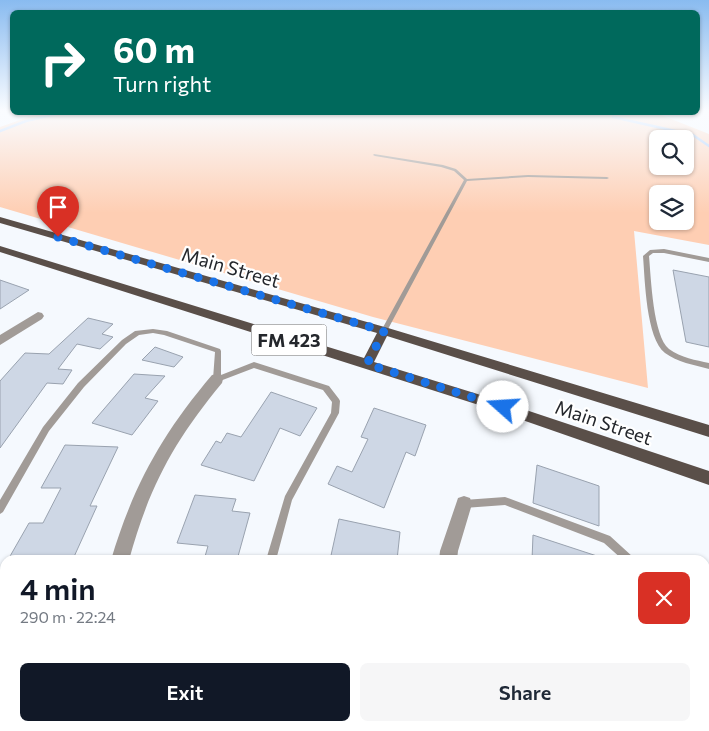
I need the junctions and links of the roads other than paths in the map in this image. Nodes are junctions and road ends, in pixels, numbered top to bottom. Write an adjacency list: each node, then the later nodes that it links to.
1 (375, 155): 3 (lane)
2 (607, 178): 3 (lane)
3 (466, 180): 8 (lane)
4 (0, 220): 8 (main road, Main Street / FM 423)
5 (0, 249): 10 (main road, Main Street / FM 423)
6 (709, 260): 11 (lane)
7 (38, 316): 9 (street)
8 (384, 331): 10 (main road); 13 (main road, Main Street / FM 423)
9 (0, 341)
10 (367, 364): 14 (main road, Main Street / FM 423)
11 (709, 366)
12 (217, 379): 16 (lane); 17 (street); 18 (lane)
13 (709, 431)
14 (709, 478)
15 (464, 504): 19 (street); 20 (lane)
16 (0, 508)
17 (122, 555)
18 (272, 555)
19 (449, 555)
20 (625, 555)

